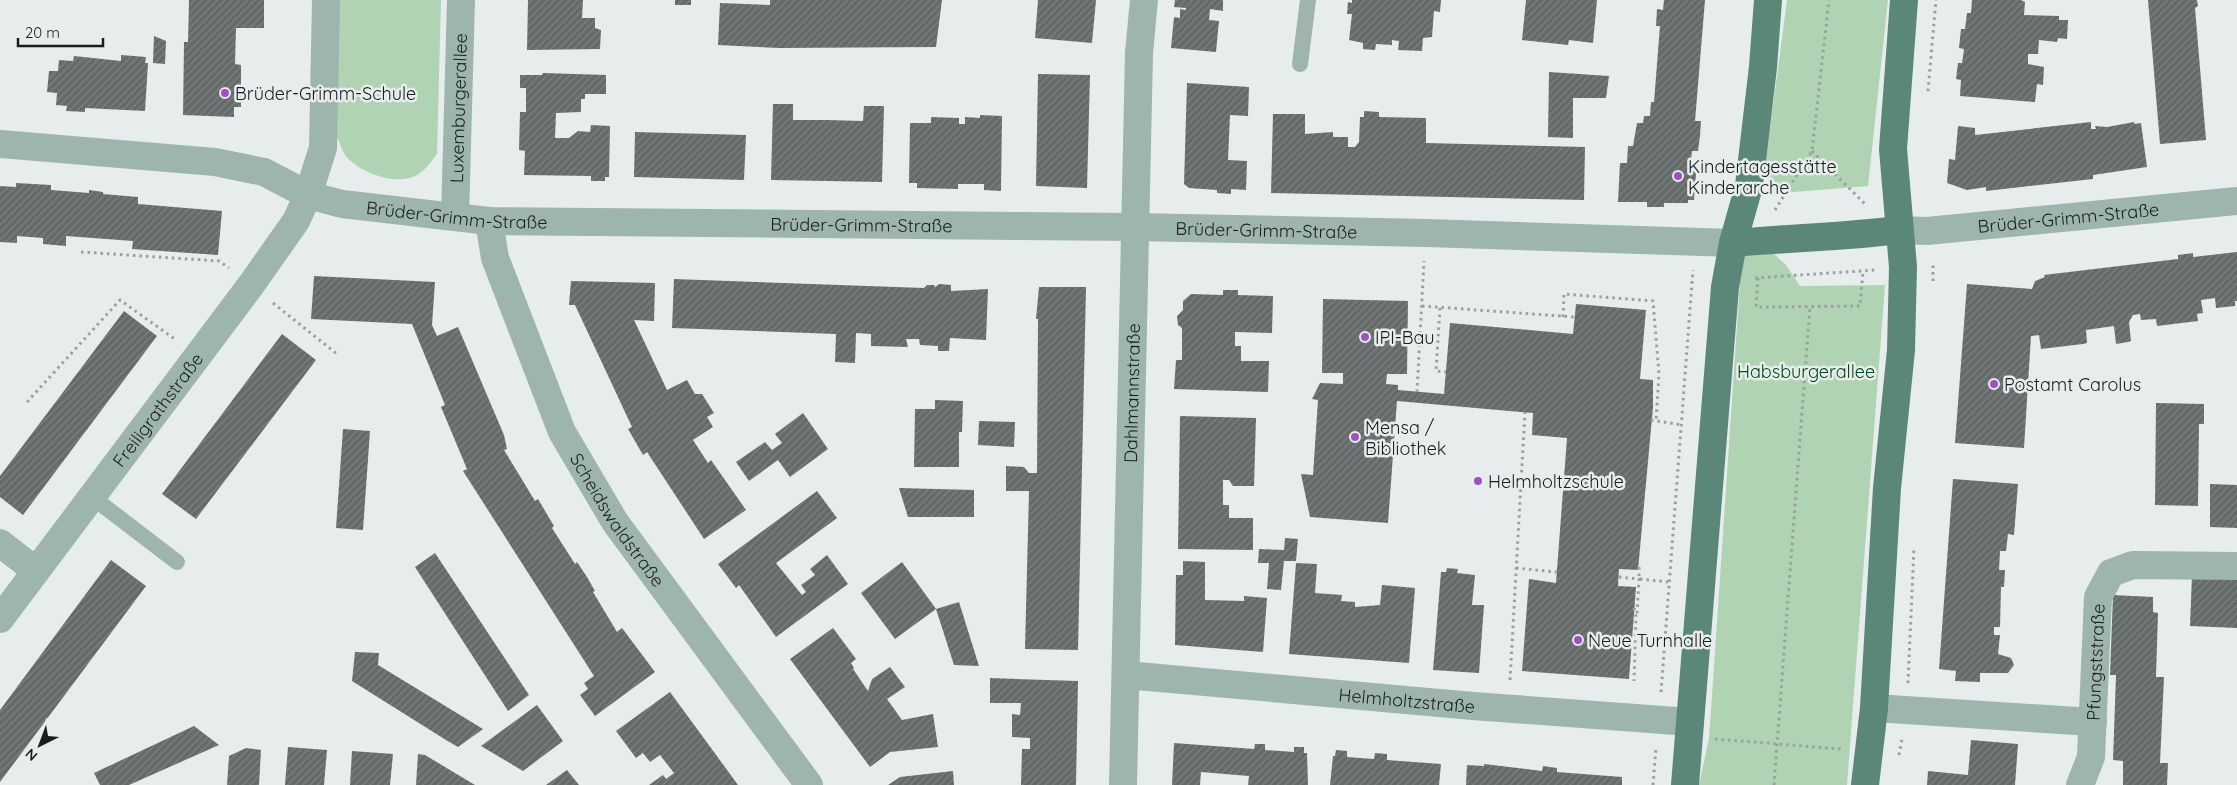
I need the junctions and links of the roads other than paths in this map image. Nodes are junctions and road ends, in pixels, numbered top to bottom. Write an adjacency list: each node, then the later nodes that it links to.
1 (326, 0): 10 (street)
2 (461, 0): 12 (street, Luxemburgerallee)
3 (1144, 0): 14 (street, Dahlmannstraße)
4 (1308, 0): 7 (lane)
5 (1768, 0): 9 (main road)
6 (1904, 0): 15 (main road)
7 (1300, 64)
8 (0, 144): 10 (street, Brüder-Grimm-Straße)
9 (1749, 186): 16 (main road); 17 (main road)
10 (308, 195): 12 (street, Brüder-Grimm-Straße); 18 (street, Freiligrathstraße)
11 (2237, 201): 15 (street, Brüder-Grimm-Straße)
12 (455, 217): 13 (street, Brüder-Grimm-Straße)
13 (489, 221): 14 (street, Brüder-Grimm-Straße); 28 (street, Scheidswaldstraße)
14 (1135, 227): 17 (street, Brüder-Grimm-Straße); 24 (street, Dahlmannstraße)
15 (1886, 231): 16 (main road); 25 (main road)
16 (1787, 238): 17 (main road)
17 (1733, 243): 27 (main road)
18 (92, 497): 20 (lane); 22 (street, Freiligrathstraße)
19 (0, 543): 22 (street)
20 (177, 562)
21 (2237, 566): 26 (street, Pfungststraße)
22 (36, 571): 23 (street, Freiligrathstraße)
23 (0, 619)
24 (1126, 675): 27 (street, Helmholtzstraße); 29 (street, Dahlmannstraße)
25 (1874, 708): 26 (street, Pfungststraße); 31 (main road)
26 (2093, 722): 32 (street)
27 (1699, 730): 30 (main road)
28 (809, 785)
29 (1123, 785)
30 (1685, 785)
31 (1865, 785)
32 (2080, 785)

